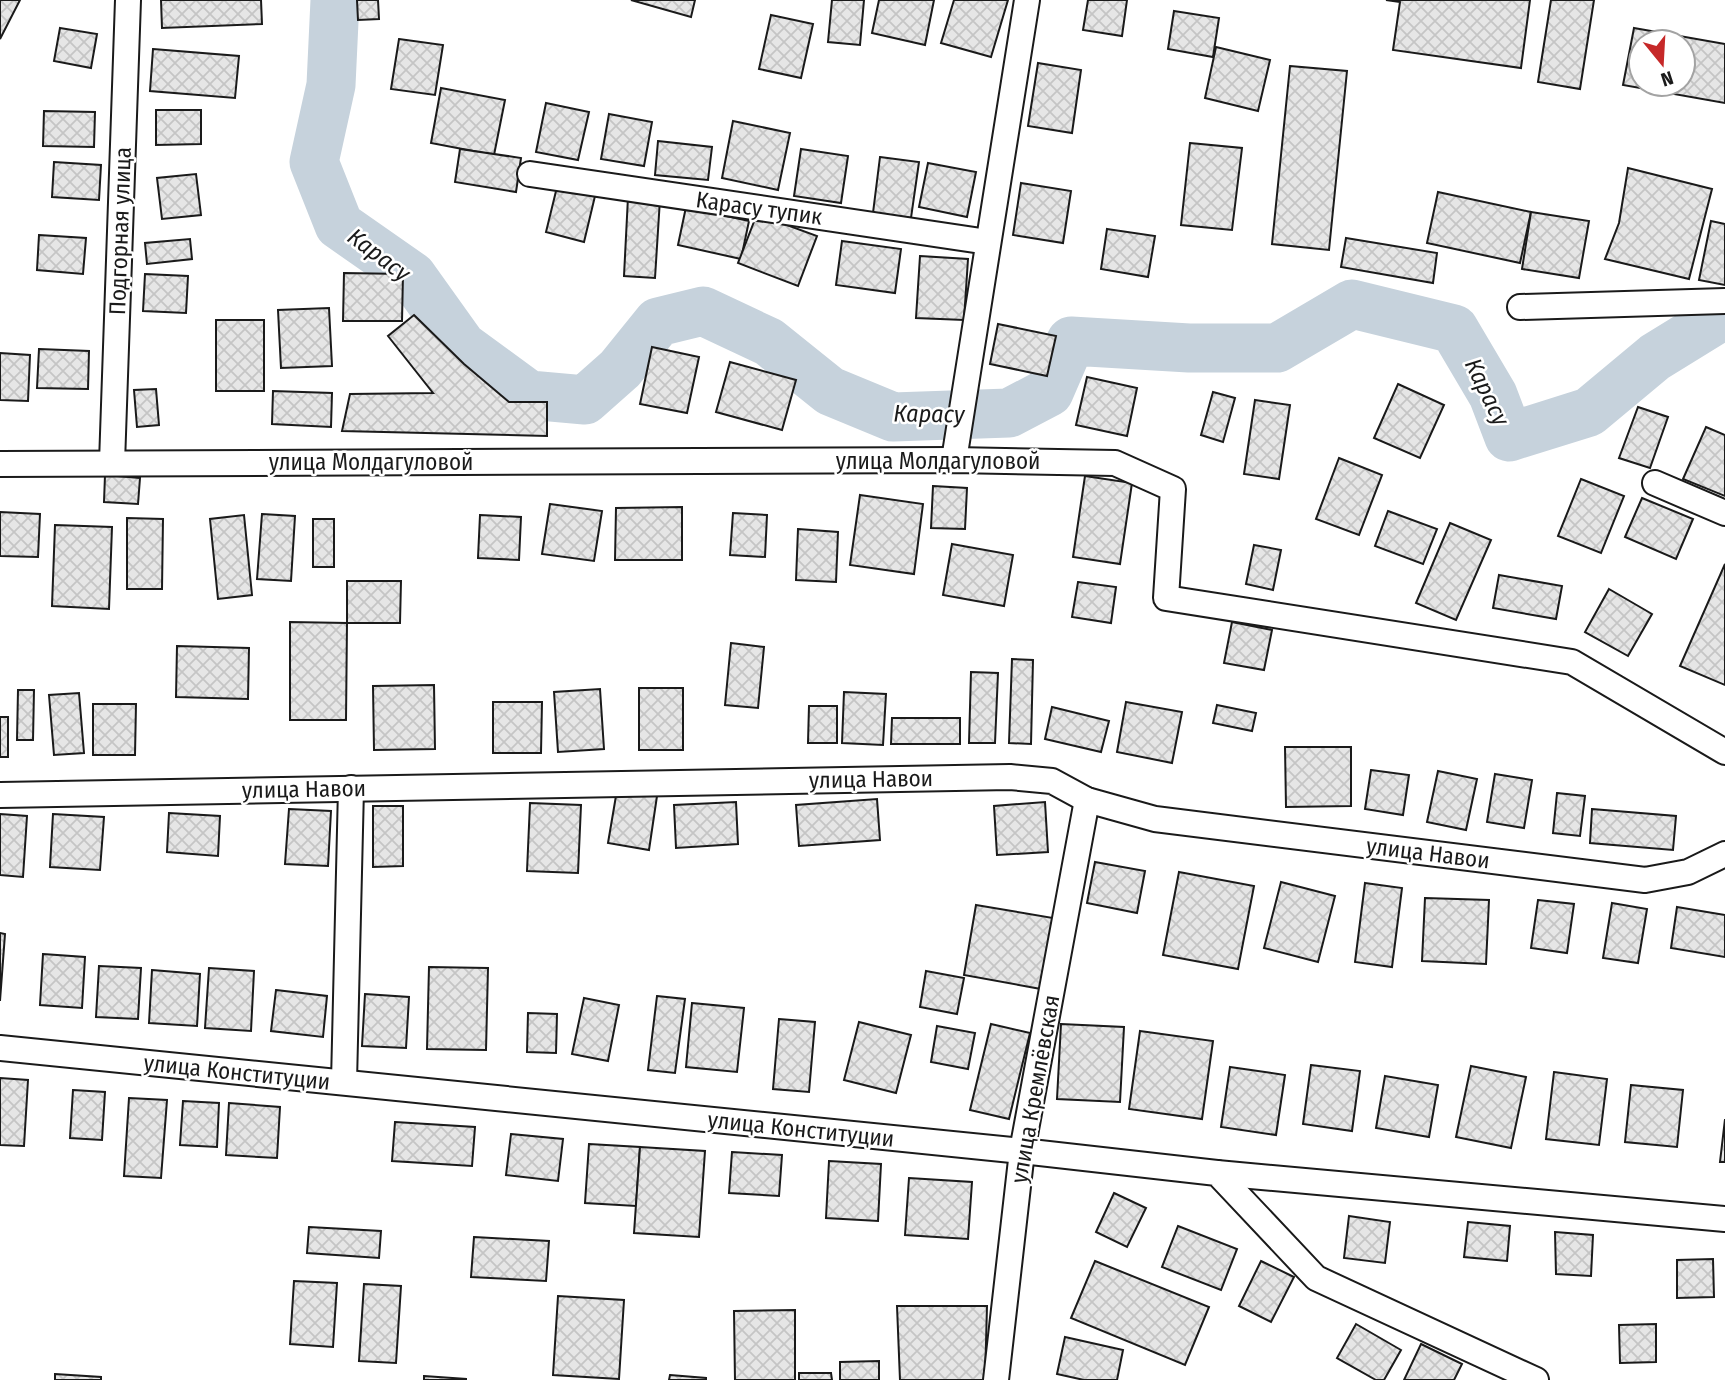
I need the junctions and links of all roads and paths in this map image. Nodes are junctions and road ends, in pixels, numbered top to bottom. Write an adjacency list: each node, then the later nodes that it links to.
1 (128, 0): 8 (street, Подгорная улица)
2 (1027, 0): 4 (street)
3 (530, 174): 4 (street, Карасу тупик)
4 (988, 242): 7 (street)
5 (1725, 301): 6 (street)
6 (1520, 307)
7 (954, 460): 8 (street, улица Молдагуловой); 12 (street, улица Молдагуловой)
8 (112, 463): 9 (street, улица Молдагуловой)
9 (0, 464)
10 (1655, 483): 11 (street)
11 (1725, 513)
12 (1725, 752)
13 (351, 788): 14 (street, улица Навои); 15 (street, улица Навои); 18 (street)
14 (0, 795)
15 (1087, 800): 16 (street, улица Навои); 19 (street, улица Кремлёвская)
16 (1725, 854)
17 (0, 1048): 18 (street, улица Конституции)
18 (344, 1082): 19 (street, улица Конституции)
19 (1022, 1151): 20 (street, улица Конституции); 22 (street, улица Кремлёвская)
20 (1217, 1174): 21 (street, улица Конституции); 23 (street)
21 (1725, 1219)
22 (996, 1380)
23 (1536, 1380)

